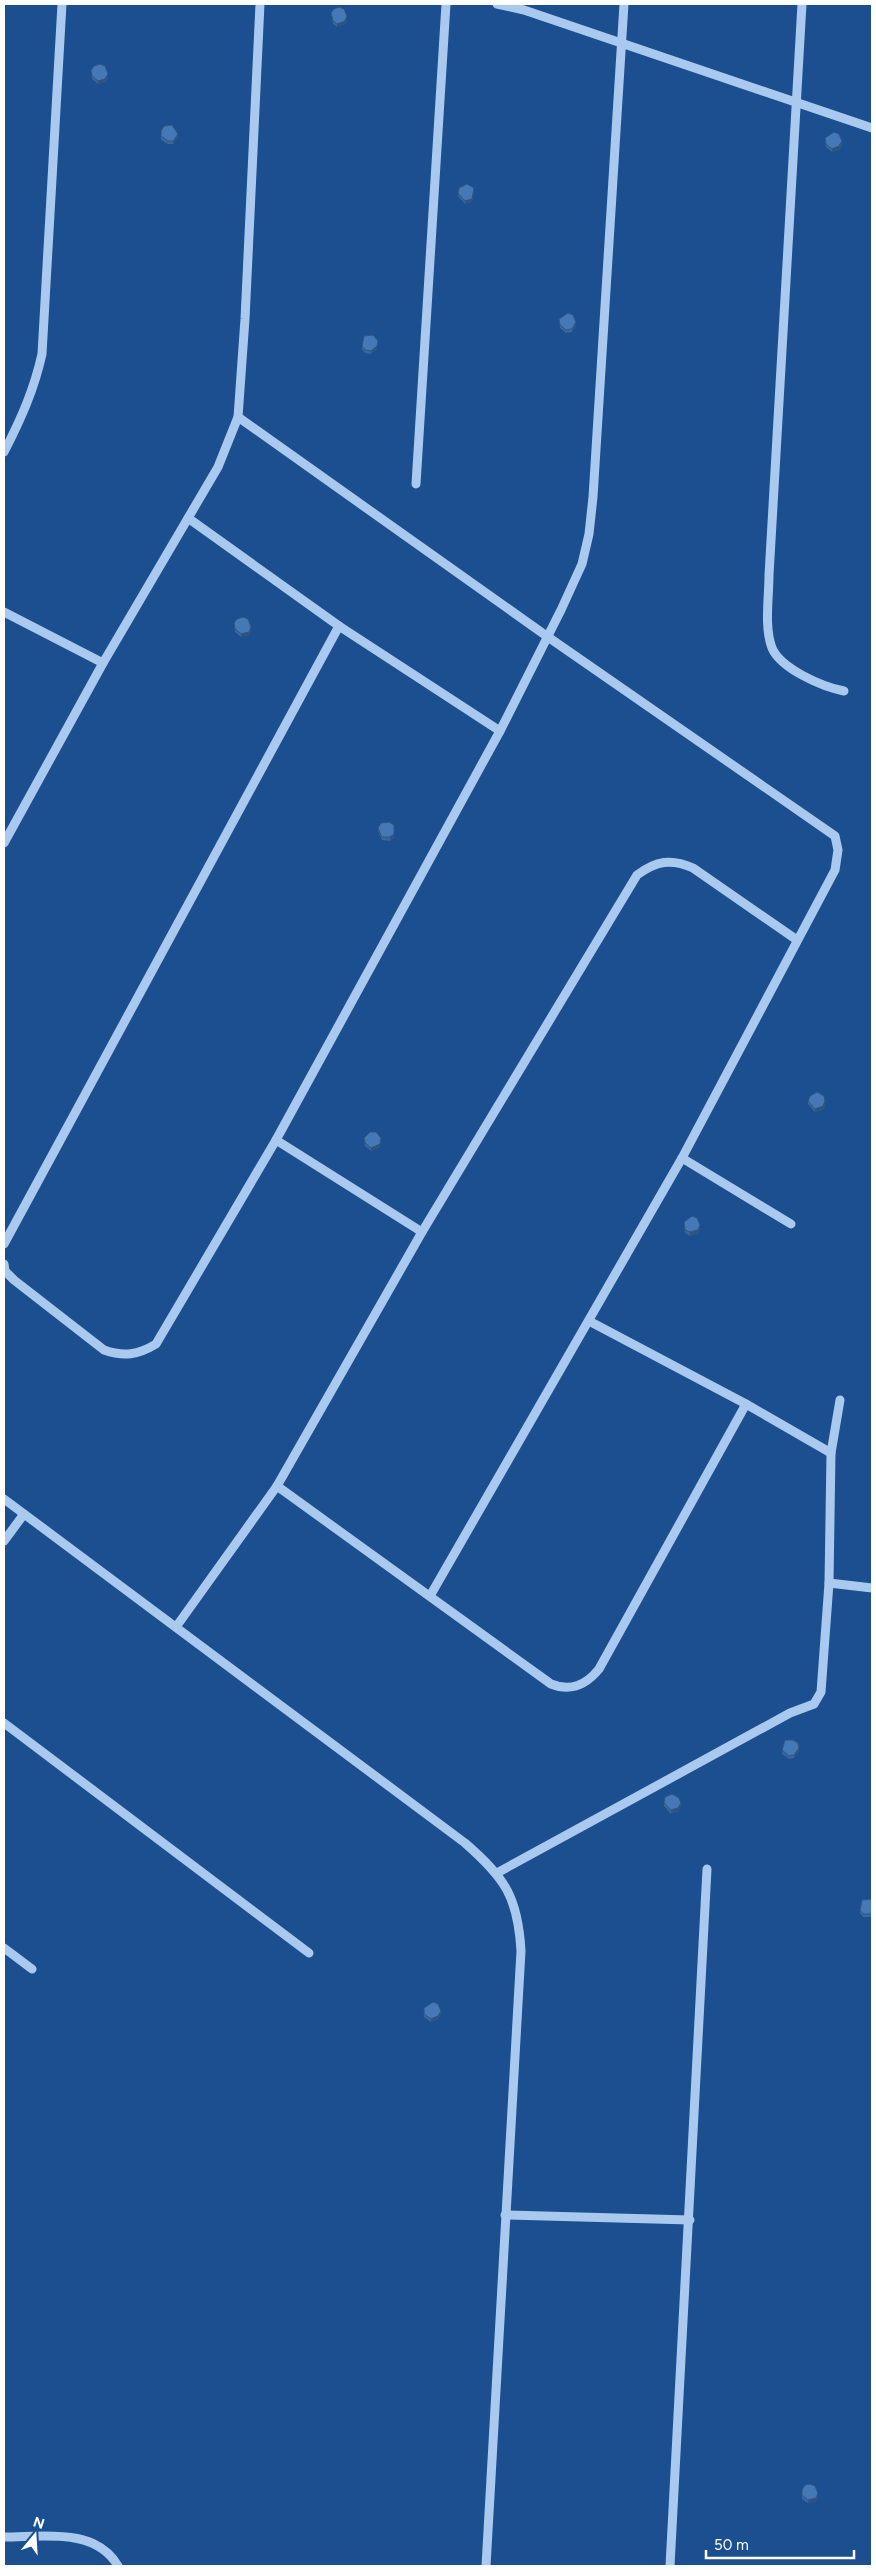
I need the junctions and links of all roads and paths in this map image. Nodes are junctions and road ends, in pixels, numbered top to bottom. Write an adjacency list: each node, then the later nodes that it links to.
1 (62, 4): 11 (street)
2 (260, 4): 10 (street)
3 (446, 4): 12 (street)
4 (497, 4): 7 (street)
5 (624, 4): 7 (street)
6 (802, 4): 8 (street)
7 (621, 43): 8 (street); 16 (street)
8 (795, 102): 9 (street); 18 (street)
9 (872, 128)
10 (238, 417): 13 (street); 16 (street)
11 (4, 452)
12 (416, 484)
13 (188, 518): 15 (street); 17 (street)
14 (4, 612): 17 (street)
15 (339, 626): 19 (street); 26 (street)
16 (548, 637): 19 (street); 21 (street)
17 (103, 663): 20 (street)
18 (844, 691)
19 (500, 731): 22 (street)
20 (4, 843)
21 (797, 940): 23 (street); 25 (street)
22 (276, 1140): 25 (street); 27 (street)
23 (682, 1158): 24 (street); 28 (street)
24 (792, 1224)
25 (422, 1232): 32 (street)
26 (4, 1244)
27 (4, 1264)
28 (589, 1321): 30 (street); 38 (street)
29 (840, 1400): 31 (street)
30 (746, 1404): 31 (street); 38 (street)
31 (831, 1453): 36 (street)
32 (278, 1486): 38 (street); 39 (street)
33 (4, 1499): 34 (street)
34 (24, 1514): 35 (street); 39 (street)
35 (4, 1541)
36 (829, 1583): 37 (street); 42 (street)
37 (872, 1588)
38 (430, 1596)
39 (176, 1627): 42 (street)
40 (4, 1722): 44 (street)
41 (707, 1869): 47 (street)
42 (497, 1873): 46 (street)
43 (4, 1948): 45 (street)
44 (309, 1952)
45 (32, 1969)
46 (505, 2214): 47 (street); 50 (street)
47 (690, 2220): 51 (street)
48 (4, 2537): 49 (street)
49 (118, 2566)
50 (486, 2566)
51 (670, 2566)

